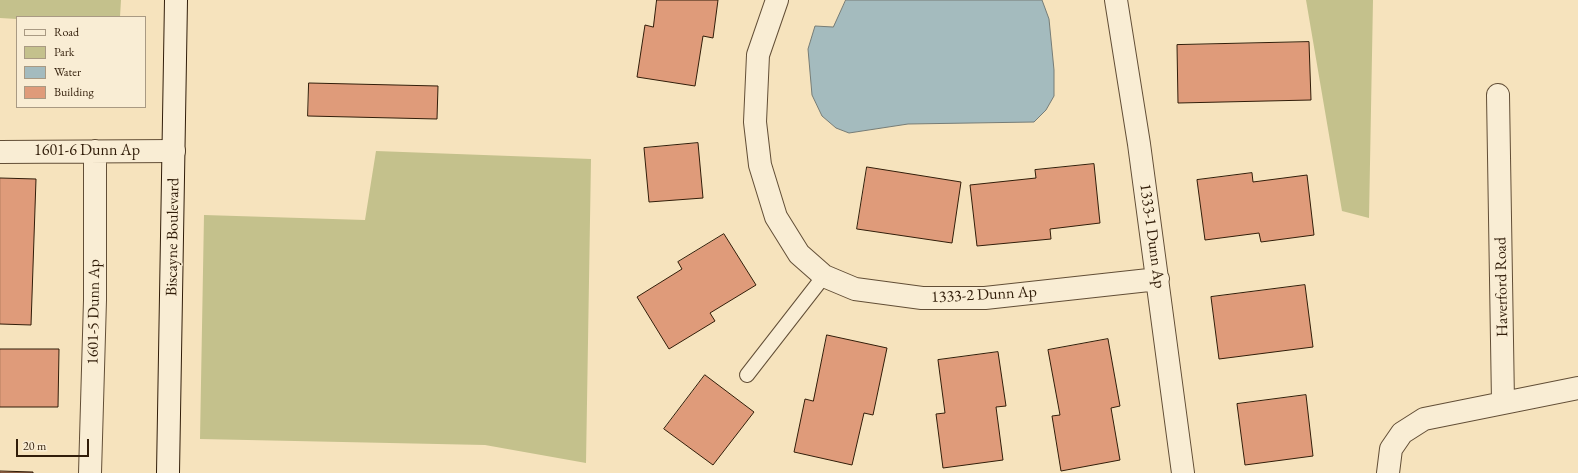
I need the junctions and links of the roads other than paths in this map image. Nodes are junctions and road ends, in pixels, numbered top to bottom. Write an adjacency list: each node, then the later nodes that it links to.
1 (176, 0): 6 (street, Biscayne Boulevard)
2 (777, 0): 8 (street, 1333-2 Dunn Ap)
3 (1116, 0): 9 (street, 1333-1 Dunn Ap)
4 (1498, 95): 12 (street, Haverford Road)
5 (95, 151): 6 (street, 1601-6 Dunn Ap); 7 (street, 1601-6 Dunn Ap); 13 (street, 1601-5 Dunn Ap)
6 (174, 151): 14 (street, Biscayne Boulevard)
7 (0, 152)
8 (824, 276): 9 (street, 1333-2 Dunn Ap); 10 (lane)
9 (1158, 279): 15 (street, 1333-1 Dunn Ap)
10 (747, 375)
11 (1578, 388): 12 (street)
12 (1503, 402): 16 (street)
13 (90, 473)
14 (168, 473)
15 (1183, 473)
16 (1388, 473)

